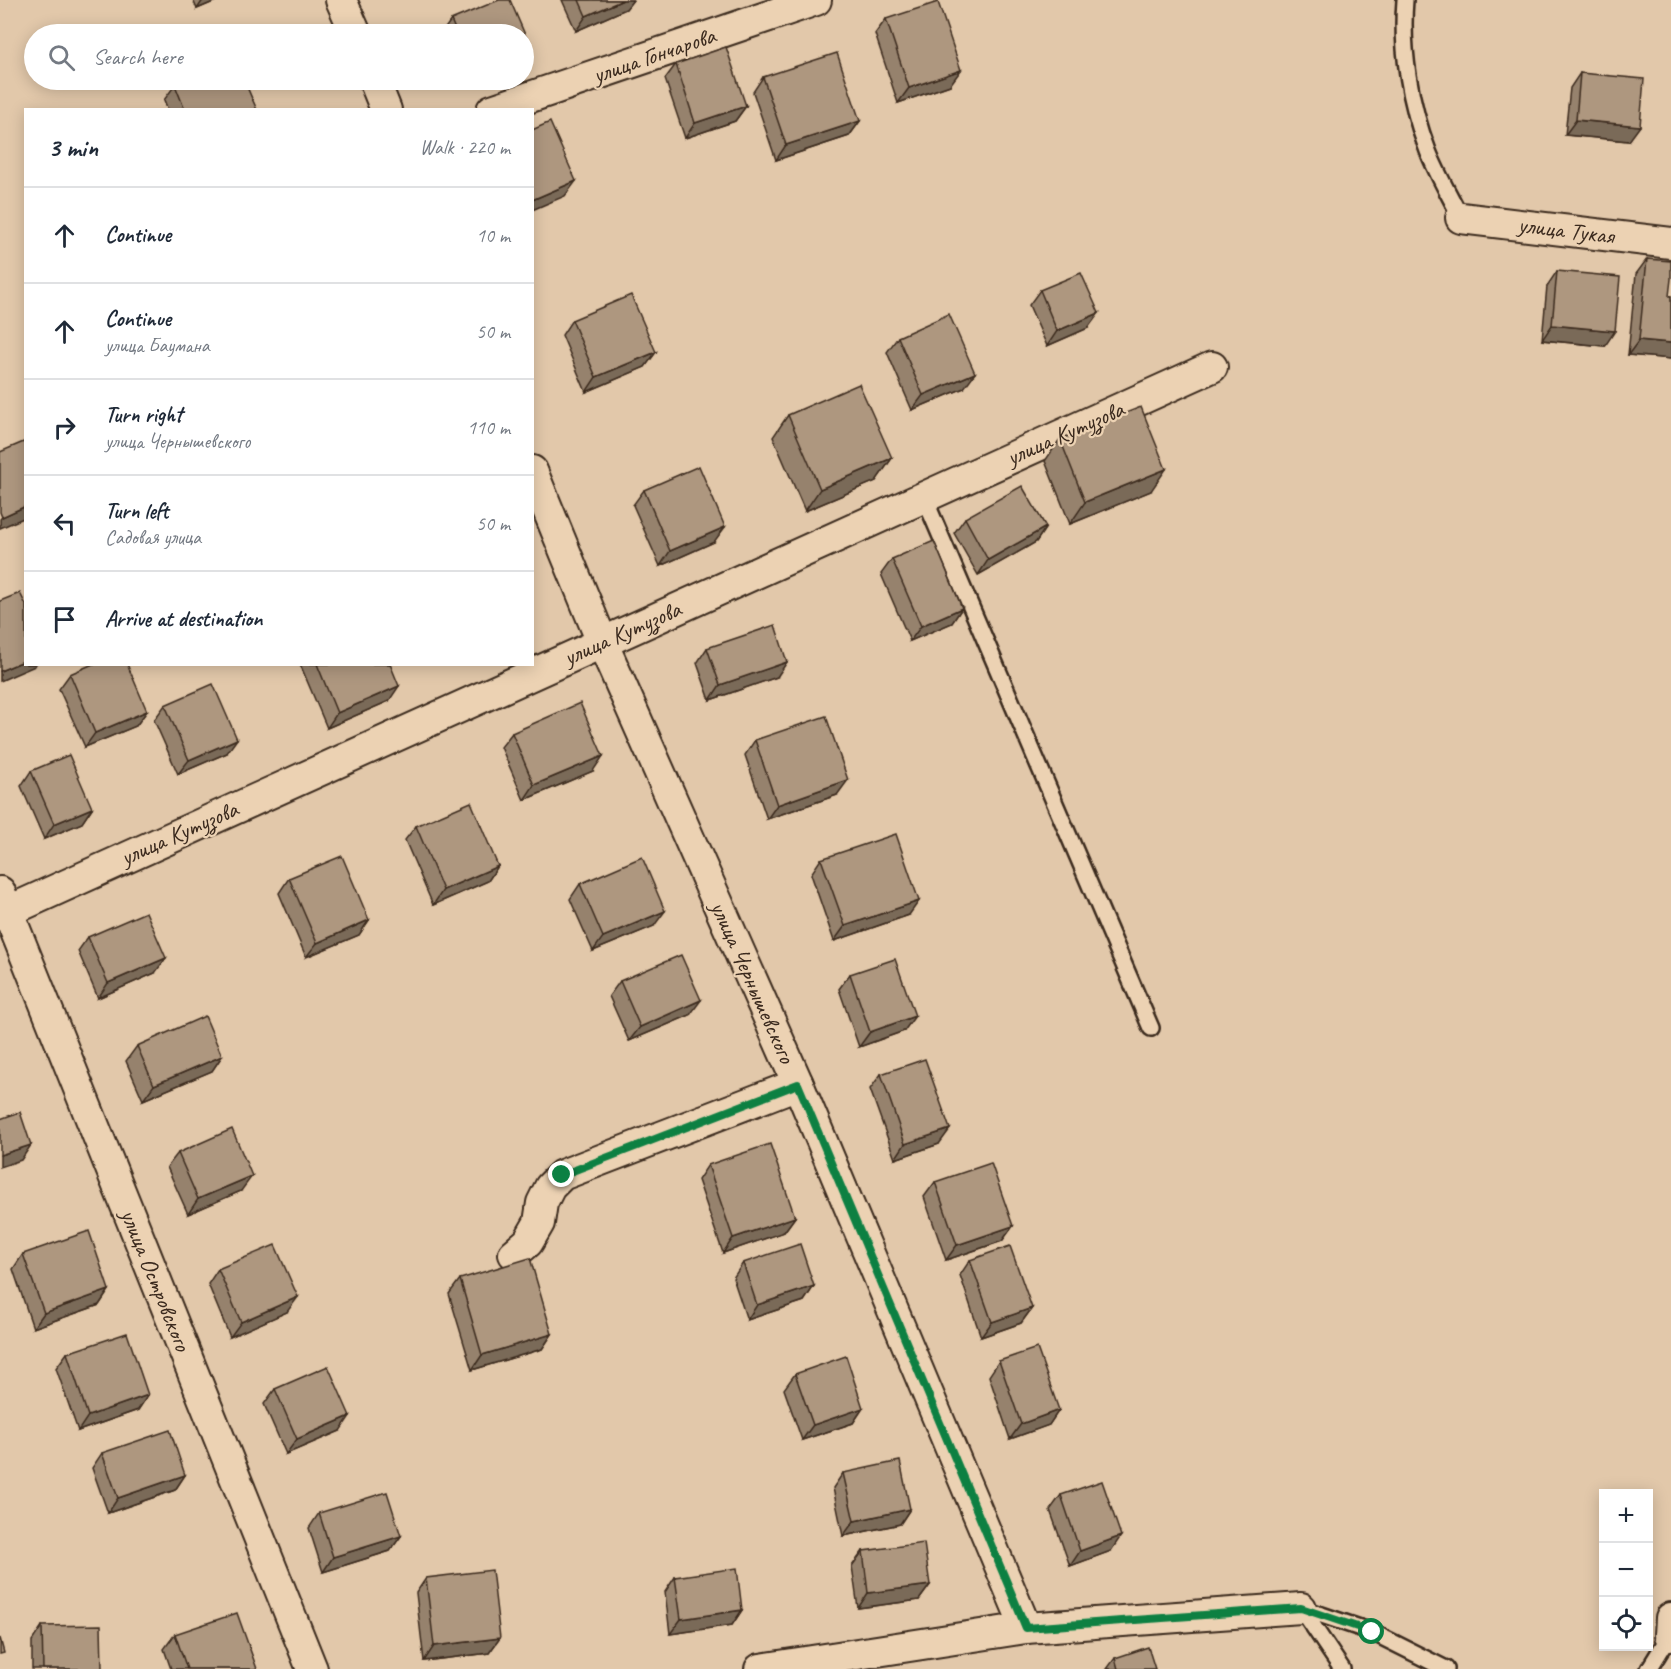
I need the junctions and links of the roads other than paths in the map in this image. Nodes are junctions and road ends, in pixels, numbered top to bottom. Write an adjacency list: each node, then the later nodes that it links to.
1 (341, 0): 4 (street)
2 (816, 0): 7 (street, улица Гончарова)
3 (1405, 0): 8 (lane)
4 (352, 24)
5 (378, 90): 6 (street)
6 (385, 108)
7 (498, 108)
8 (1461, 218): 9 (street, улица Тукая)
9 (1671, 243)
10 (1212, 367): 12 (street, улица Кутузова)
11 (534, 476): 13 (street, улица Чернышевского)
12 (924, 497): 13 (street, улица Кутузова); 15 (lane)
13 (602, 642): 14 (street, улица Кутузова); 16 (street, улица Чернышевского)
14 (3, 906): 21 (street, улица Островского)
15 (1151, 1028)
16 (798, 1084): 17 (street); 20 (street, улица Чернышевского)
17 (514, 1254)
18 (1301, 1608): 20 (street); 23 (lane); 24 (lane)
19 (1670, 1627): 25 (lane)
20 (1026, 1628): 22 (street)
21 (312, 1669)
22 (760, 1669)
23 (1342, 1669)
24 (1446, 1669)
25 (1649, 1669)

